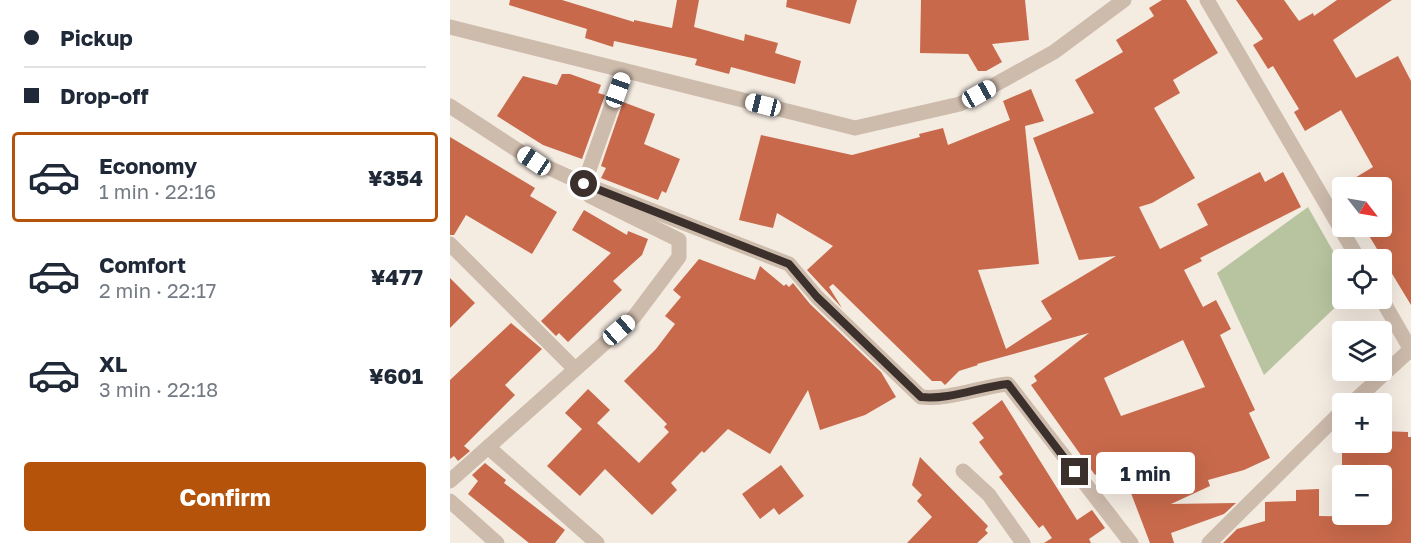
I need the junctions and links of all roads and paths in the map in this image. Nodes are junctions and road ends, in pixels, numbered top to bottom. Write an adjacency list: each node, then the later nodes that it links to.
1 (1124, 0): 4 (street)
2 (1207, 0): 8 (street)
3 (450, 27): 4 (street)
4 (624, 71): 6 (street)
5 (450, 106): 6 (street)
6 (584, 184): 11 (street); 21 (street)
7 (450, 244): 11 (street)
8 (1353, 249)
9 (1387, 309): 10 (street)
10 (1411, 350): 12 (street)
11 (575, 369): 14 (street)
12 (1363, 393)
13 (1332, 421): 22 (street)
14 (488, 447): 16 (street); 19 (street)
15 (963, 471): 20 (street)
16 (450, 481)
17 (450, 501): 18 (street)
18 (497, 543)
19 (597, 543)
20 (1023, 543)
21 (1131, 543)
22 (1209, 543)

